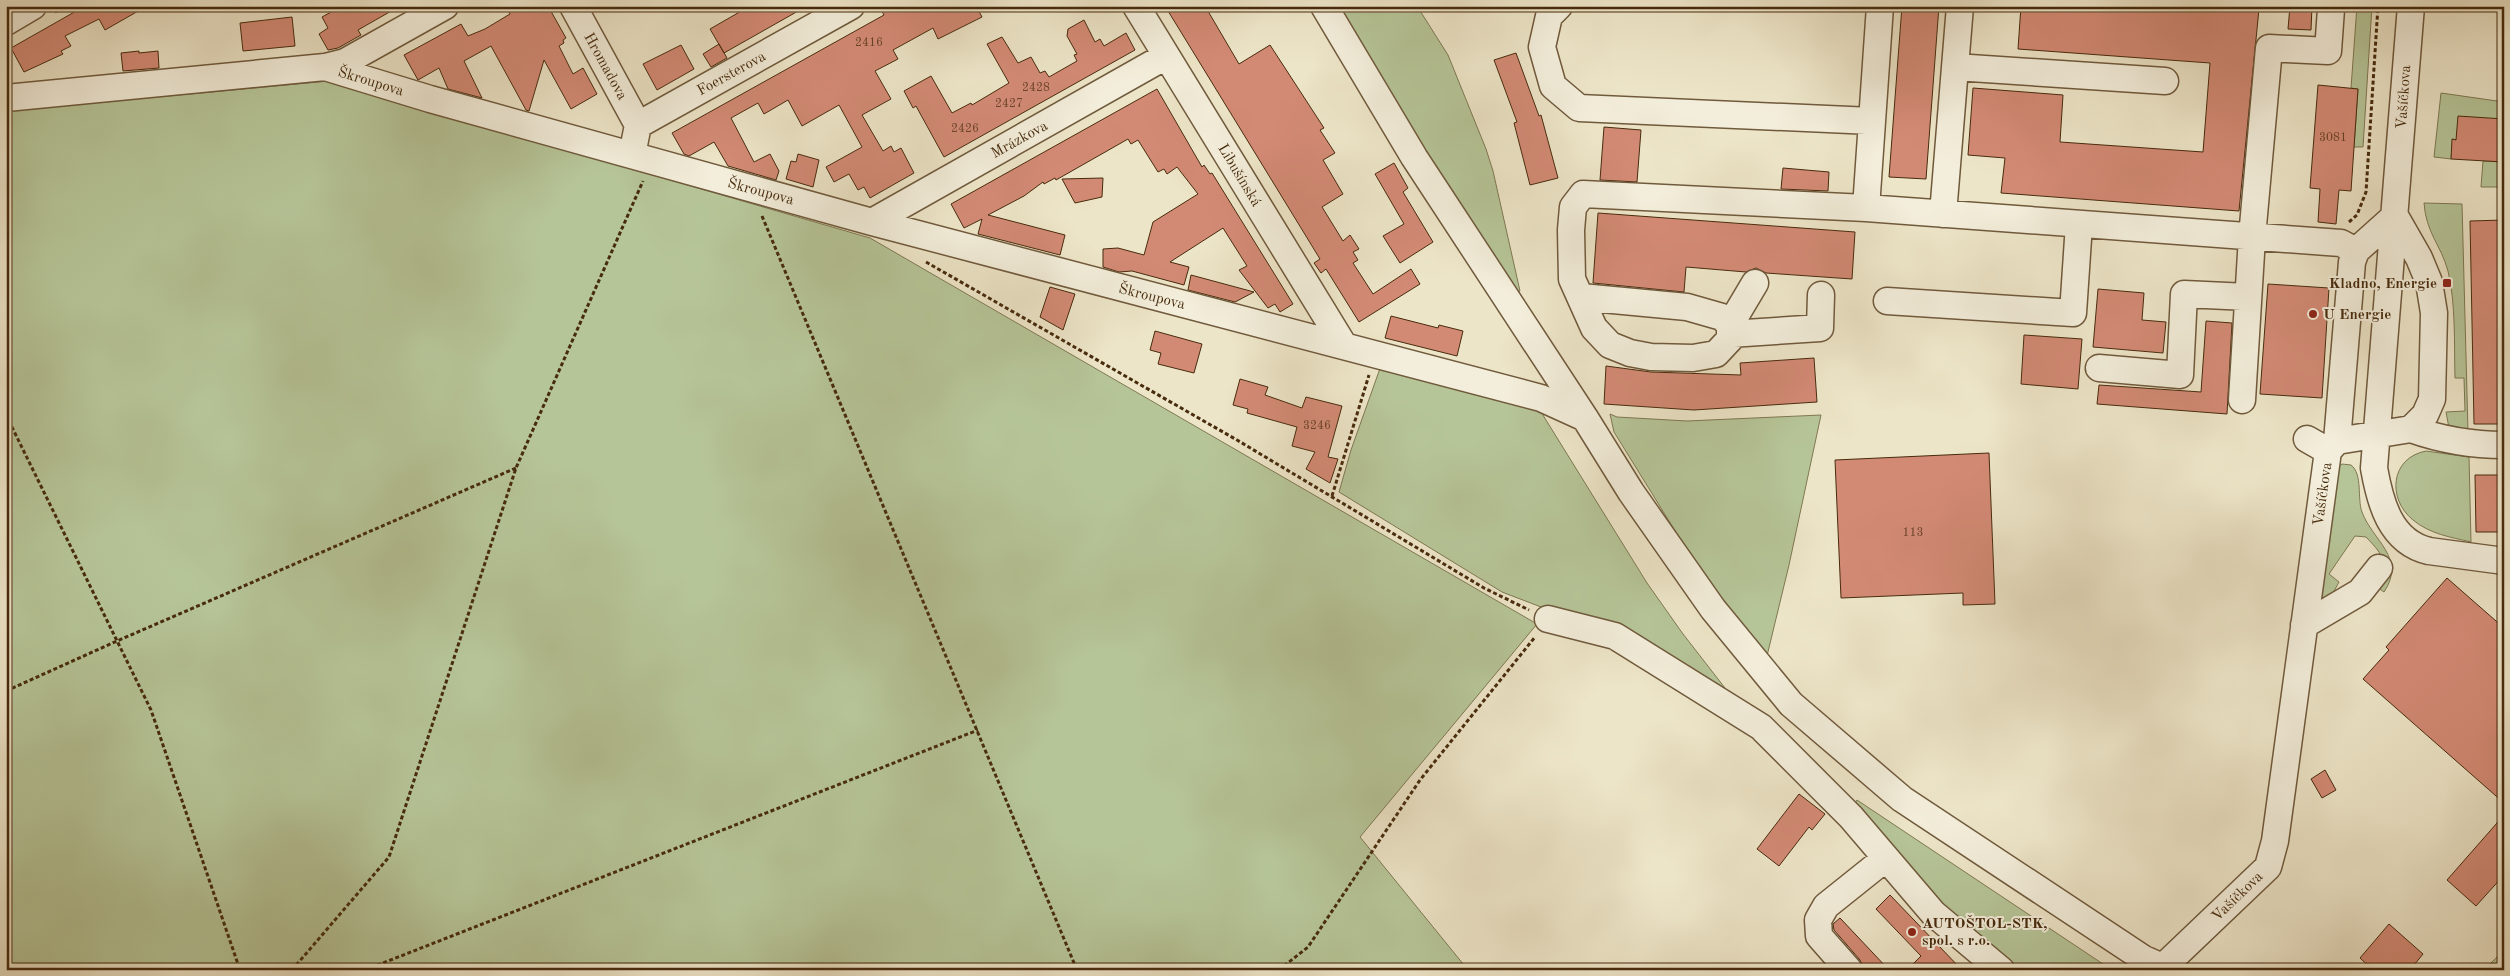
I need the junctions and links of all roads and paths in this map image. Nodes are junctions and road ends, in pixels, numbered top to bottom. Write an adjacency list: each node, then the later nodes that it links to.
1 (34, 6): 13 (street)
2 (445, 6): 15 (street)
3 (573, 6): 20 (street, Hromadova)
4 (852, 6): 20 (street, Foersterova)
5 (1136, 6): 14 (street, Libušínská)
6 (1324, 6): 42 (street)
7 (1560, 6): 19 (street)
8 (1880, 6): 19 (street)
9 (1960, 6): 16 (street)
10 (2378, 6): 29 (path)
11 (2411, 6): 25 (street, Vašíčkova)
12 (2331, 9): 28 (street)
13 (6, 22)
14 (1166, 56): 26 (street, Mrázkova); 37 (street, Libušínská)
15 (325, 67): 18 (street, Škroupova); 21 (street, Škroupova)
16 (1955, 67): 17 (street); 24 (street)
17 (2165, 81)
18 (6, 98)
19 (1872, 121): 23 (street)
20 (638, 125): 21 (street)
21 (642, 158): 22 (street, Škroupova); 47 (path)
22 (750, 188): 26 (street, Škroupova); 55 (path)
23 (1866, 208): 24 (street); 33 (street)
24 (1943, 214): 27 (street)
25 (2395, 216): 29 (street); 43 (street); 44 (street, Vašíčkova)
26 (872, 222): 37 (street, Škroupova)
27 (2079, 224): 28 (street); 35 (street)
28 (2252, 237): 29 (street); 34 (street)
29 (2348, 247): 45 (street)
30 (918, 257): 48 (path)
31 (1755, 283): 36 (street)
32 (1821, 295): 36 (street)
33 (1580, 297): 36 (street); 36 (street)
34 (2248, 298): 39 (street); 40 (street)
35 (1887, 301)
36 (1730, 330)
37 (1343, 344): 38 (street, Škroupova)
38 (1376, 352): 42 (street, Škroupova); 48 (path)
39 (2099, 368)
40 (2242, 400)
41 (6, 415): 53 (path)
42 (1585, 418): 57 (street)
43 (2411, 430): 44 (street); 46 (street)
44 (2374, 437): 45 (street, Vašíčkova); 49 (street)
45 (2324, 444): 52 (street, Vašíčkova)
46 (2504, 445)
47 (516, 468): 53 (path); 59 (path)
48 (1332, 496): 51 (path)
49 (2504, 561)
50 (2379, 568): 52 (street)
51 (1548, 620): 56 (street); 62 (path)
52 (2304, 625): 57 (street, Vašíčkova)
53 (117, 640): 54 (path); 58 (path)
54 (6, 691)
55 (978, 730): 60 (path); 61 (path)
56 (1886, 858): 63 (street); 64 (street)
57 (2161, 968)
58 (240, 970)
59 (292, 970)
60 (365, 970)
61 (1077, 970)
62 (1278, 970)
63 (1850, 970)
64 (2000, 970)

